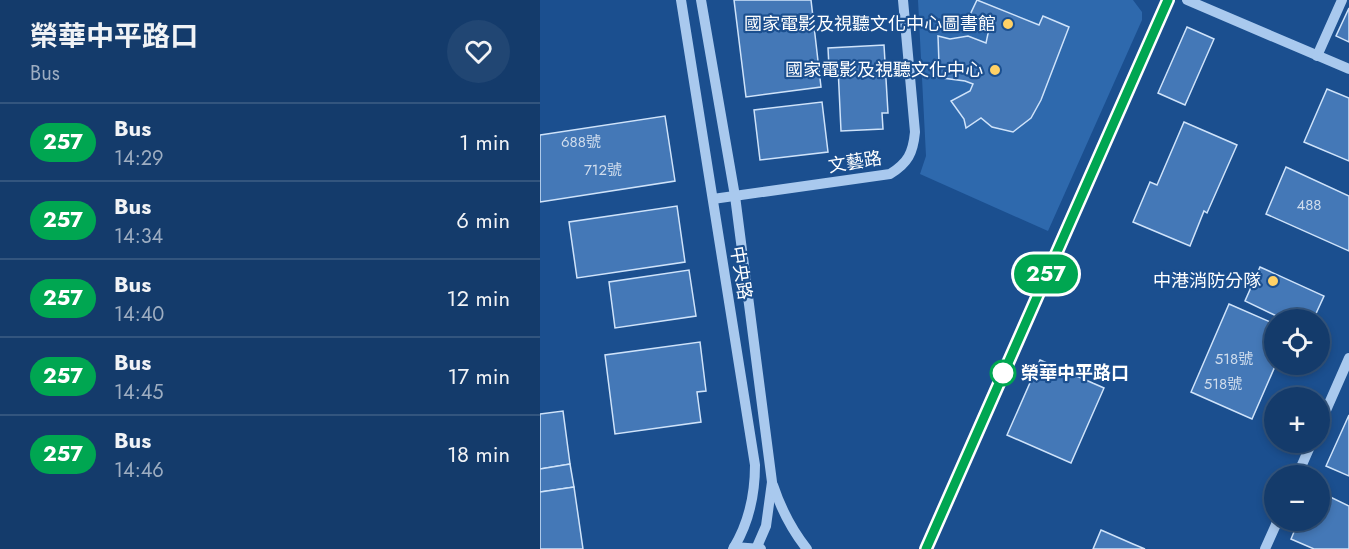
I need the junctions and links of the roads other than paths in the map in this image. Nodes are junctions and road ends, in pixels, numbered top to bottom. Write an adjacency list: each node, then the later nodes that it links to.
1 (681, 0): 10 (street, 中央路)
2 (701, 0): 9 (street, 中央路)
3 (903, 0): 9 (street, 文藝路)
4 (1168, 0): 18 (street)
5 (1187, 0): 7 (street)
6 (1342, 0): 7 (street)
7 (1317, 56): 8 (street)
8 (1349, 69)
9 (735, 196): 10 (street, 文藝路); 13 (street, 中央路)
10 (714, 199): 15 (street, 中央路)
11 (1349, 358): 12 (street)
12 (1330, 401)
13 (772, 482): 16 (street, 中央路); 17 (street)
14 (1273, 531): 19 (street)
15 (734, 548): 16 (street)
16 (758, 548)
17 (807, 549)
18 (926, 549)
19 (1265, 549)

